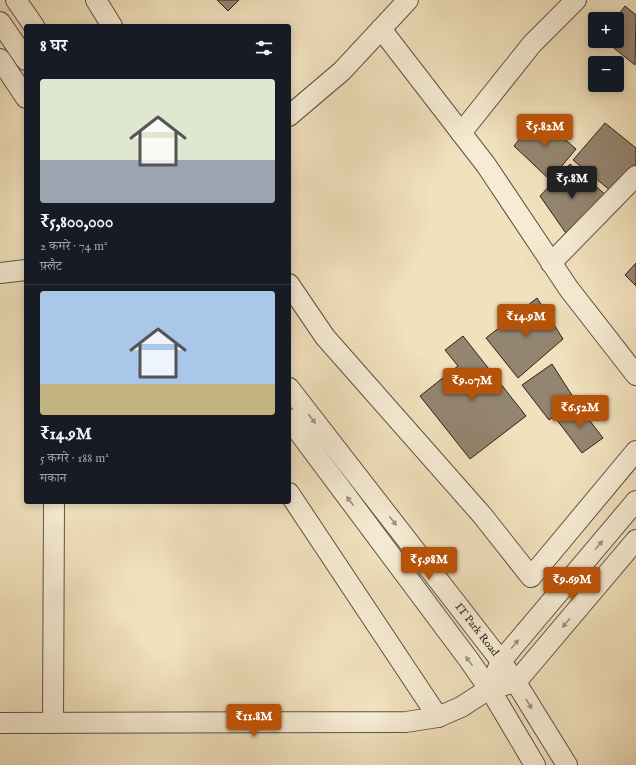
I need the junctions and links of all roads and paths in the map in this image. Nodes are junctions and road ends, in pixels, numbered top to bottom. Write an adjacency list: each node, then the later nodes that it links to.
1 (16, 0): 6 (street)
2 (96, 0): 7 (street)
3 (408, 0): 8 (street)
4 (576, 0): 13 (street)
5 (0, 22): 9 (street)
6 (33, 24)
7 (111, 24)
8 (381, 29): 12 (street); 13 (street)
9 (24, 57)
10 (0, 59): 11 (street)
11 (24, 95)
12 (291, 114)
13 (461, 133): 15 (street)
14 (636, 176): 15 (street)
15 (551, 263): 19 (street)
16 (24, 270): 17 (street)
17 (0, 273)
18 (291, 287): 22 (street)
19 (636, 376)
20 (291, 391): 27 (street, IT Park Road, one-way to 27)
21 (291, 422): 29 (street, one-way to 21)
22 (636, 450)
23 (291, 496): 30 (street)
24 (636, 501): 27 (street, one-way to 24)
25 (54, 504): 32 (street)
26 (636, 540): 28 (street, one-way to 28)
27 (501, 661): 28 (street, IT Park Road); 29 (street)
28 (516, 682): 29 (street); 34 (street, IT Park Road, one-way to 34)
29 (489, 689): 30 (street); 33 (street)
30 (438, 717): 32 (street)
31 (0, 723): 32 (street)
32 (53, 723)
33 (535, 765)
34 (567, 765)

